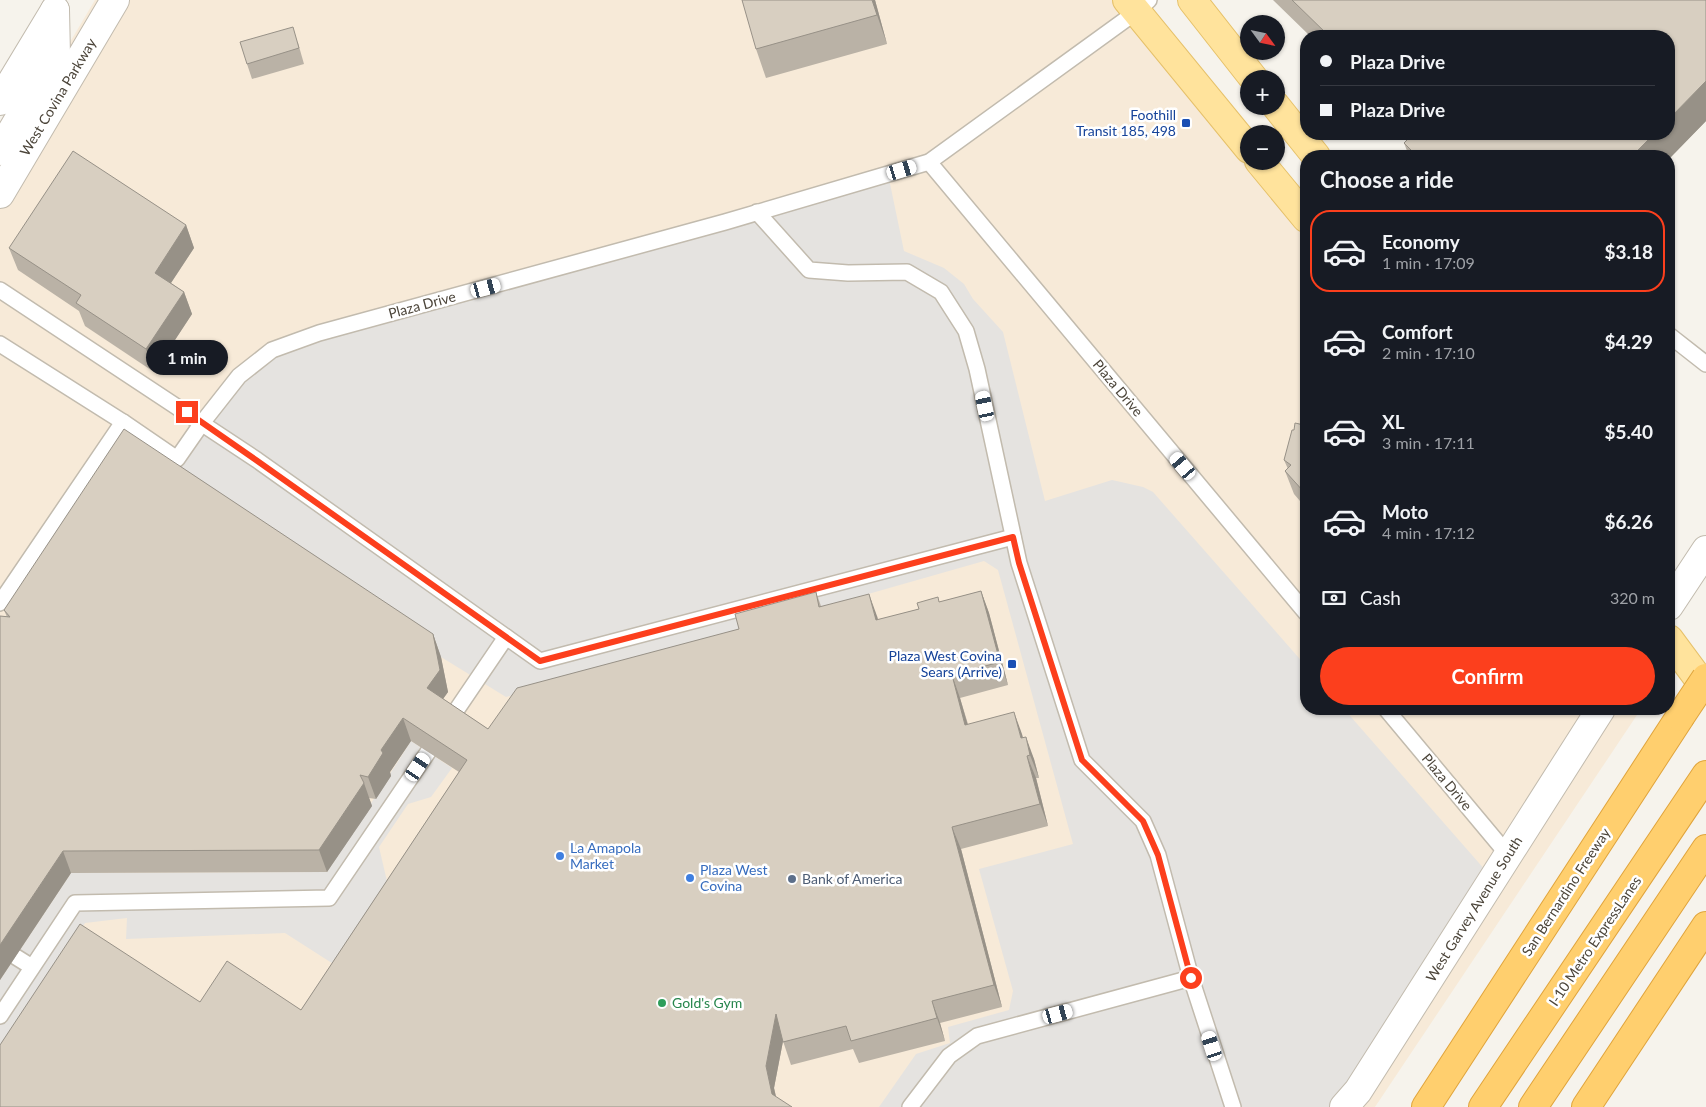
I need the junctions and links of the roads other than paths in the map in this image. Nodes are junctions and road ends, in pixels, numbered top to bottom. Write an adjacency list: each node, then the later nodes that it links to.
1 (115, 0): 15 (street, West Covina Parkway)
2 (1192, 0): 5 (main road)
3 (1137, 4): 9 (main road); 13 (lane, Plaza Drive)
4 (58, 5): 6 (street); 12 (street)
5 (1247, 70)
6 (0, 101)
7 (1283, 115): 8 (main road)
8 (1300, 136)
9 (1240, 137)
10 (1303, 140): 11 (main road)
11 (1311, 150)
12 (0, 151)
13 (929, 162): 17 (lane, Plaza Drive); 28 (lane, Plaza Drive)
14 (1266, 170): 16 (main road)
15 (0, 194)
16 (1300, 211)
17 (757, 212): 23 (lane, Plaza Drive); 24 (lane)
18 (0, 290): 23 (lane)
19 (1675, 340): 21 (lane)
20 (0, 344): 22 (lane)
21 (1706, 364)
22 (123, 422): 23 (lane, Plaza Drive); 27 (lane)
23 (202, 423): 29 (lane)
24 (1013, 537): 29 (lane); 41 (lane)
25 (1706, 550): 26 (street)
26 (1675, 597)
27 (0, 604)
28 (1300, 606)
29 (506, 637): 40 (lane)
30 (1675, 647): 32 (main road)
31 (1706, 678): 46 (highway, San Bernardino Freeway, bridge)
32 (1706, 689)
33 (1391, 715): 37 (lane, Plaza Drive)
34 (1597, 715): 37 (street, West Garvey Avenue South)
35 (1706, 775): 47 (highway, I-10 Metro ExpressLanes)
36 (1706, 849): 48 (highway)
37 (1508, 855): 45 (street, West Garvey Avenue South)
38 (1706, 926): 49 (highway)
39 (16, 956): 40 (lane)
40 (32, 967): 42 (lane)
41 (1191, 978): 43 (lane); 44 (lane)
42 (0, 1016)
43 (910, 1107)
44 (1233, 1107)
45 (1344, 1107)
46 (1426, 1107)
47 (1484, 1107)
48 (1532, 1107)
49 (1586, 1107)

